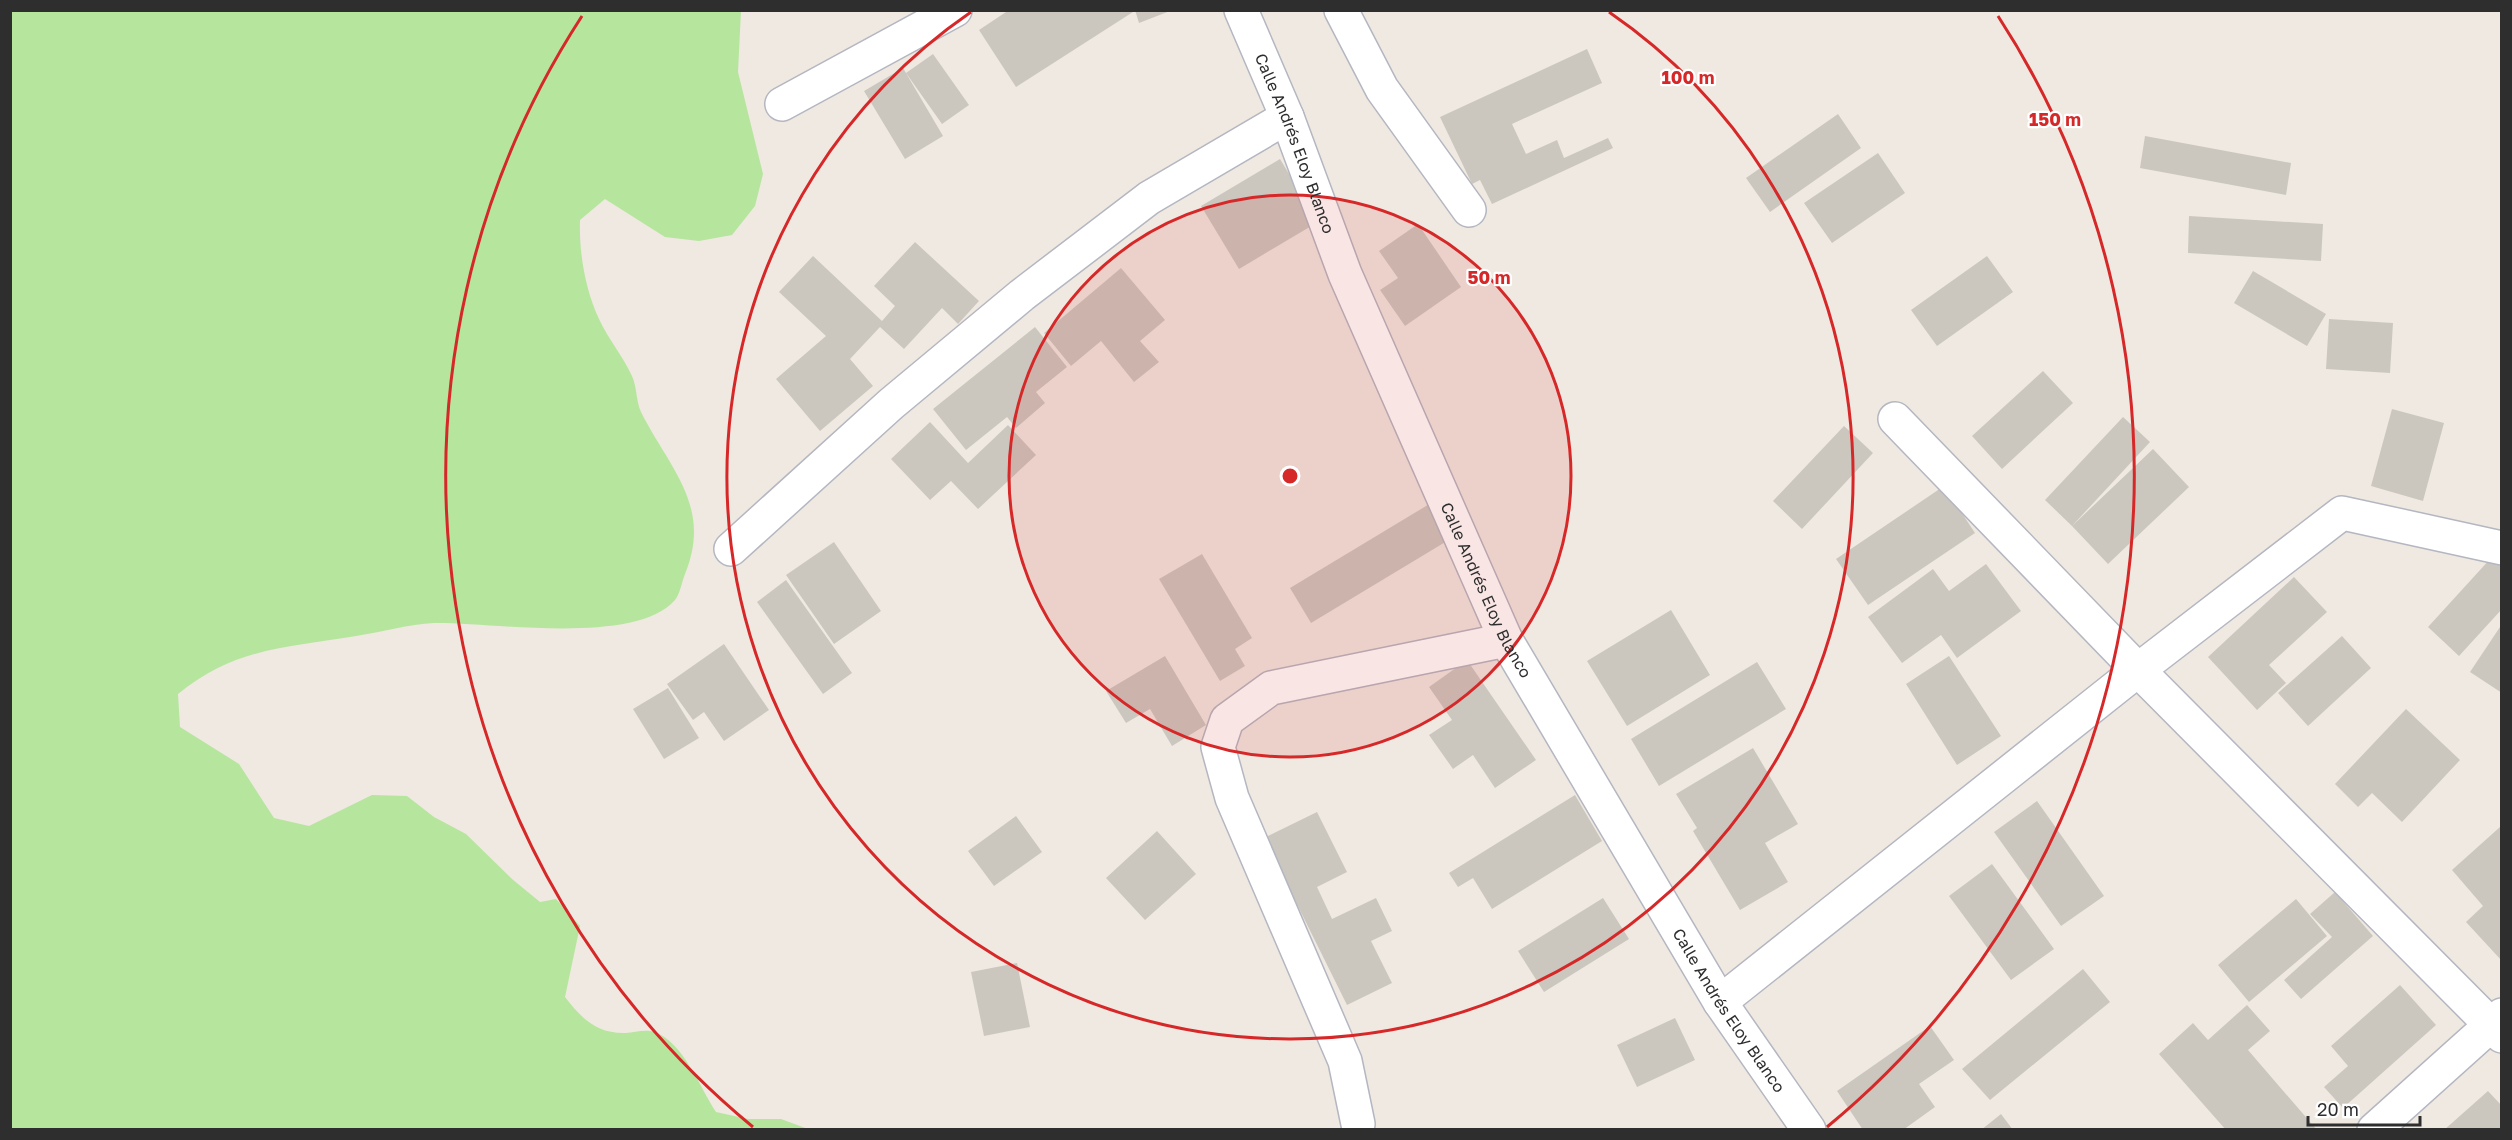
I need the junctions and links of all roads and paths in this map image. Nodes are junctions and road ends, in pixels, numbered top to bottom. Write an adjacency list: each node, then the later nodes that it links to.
1 (955, 10): 4 (street)
2 (1241, 10): 5 (street, Calle Andrés Eloy Blanco)
3 (1341, 10): 6 (street)
4 (782, 104)
5 (1287, 117): 9 (street); 10 (street, Calle Andrés Eloy Blanco)
6 (1469, 210)
7 (1895, 419): 11 (street)
8 (2502, 548): 11 (street)
9 (731, 549)
10 (1506, 640): 12 (street, Calle Andrés Eloy Blanco); 14 (street)
11 (2138, 670): 12 (street); 13 (street)
12 (1720, 1002): 15 (street, Calle Andrés Eloy Blanco)
13 (2498, 1025): 16 (street)
14 (1358, 1124)
15 (1809, 1130)
16 (2374, 1130)

